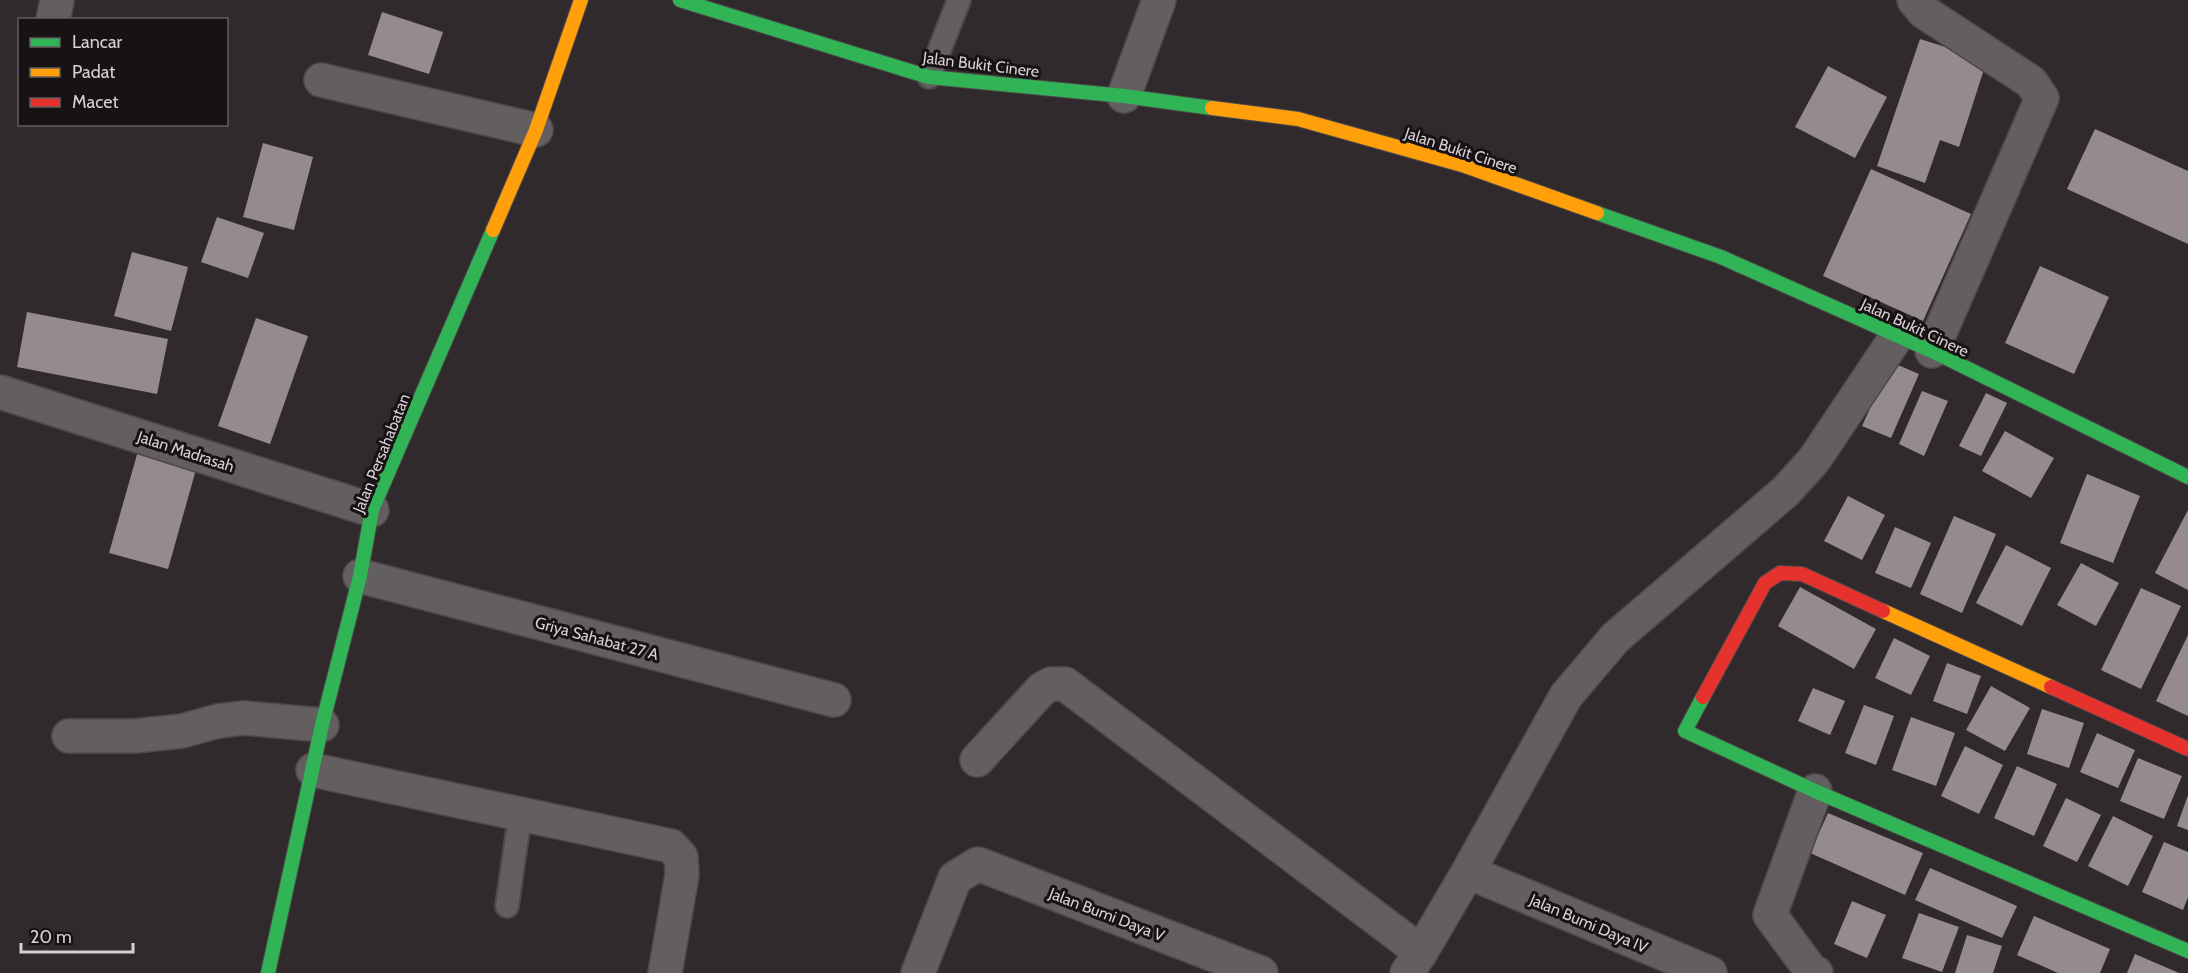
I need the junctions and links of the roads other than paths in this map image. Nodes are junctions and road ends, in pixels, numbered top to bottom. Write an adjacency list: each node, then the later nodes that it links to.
1 (57, 0): 7 (street)
2 (581, 0): 11 (street, Jalan Persahabatan)
3 (680, 0): 8 (street, Jalan Bukit Cinere)
4 (959, 0): 8 (lane)
5 (1160, 0): 10 (street)
6 (1914, 0): 13 (street)
7 (53, 18)
8 (929, 77): 10 (street, Jalan Bukit Cinere)
9 (321, 80): 11 (street)
10 (1124, 96): 12 (street, Jalan Bukit Cinere)
11 (536, 130): 16 (street, Jalan Persahabatan)
12 (1897, 336): 13 (street, Jalan Bukit Cinere); 26 (street)
13 (1932, 351): 15 (street, Jalan Bukit Cinere)
14 (0, 392): 16 (street, Jalan Madrasah)
15 (2188, 477)
16 (372, 510): 17 (street, Jalan Persahabatan)
17 (360, 576): 18 (street, Griya Sahabat 27 A); 19 (street, Jalan Persahabatan)
18 (834, 700)
19 (322, 724): 20 (street); 23 (street, Jalan Persahabatan)
20 (69, 736)
21 (2188, 749): 24 (street)
22 (977, 760): 29 (street)
23 (313, 770): 25 (street); 30 (street, Jalan Persahabatan)
24 (1815, 791): 28 (street); 35 (street)
25 (520, 814): 27 (lane); 31 (street)
26 (1468, 872): 29 (street); 34 (street, Jalan Bumi Daya IV)
27 (507, 906)
28 (2188, 951)
29 (1414, 963)
30 (268, 973)
31 (665, 973)
32 (918, 973): 33 (street, Jalan Bumi Daya V)
33 (1261, 973)
34 (1710, 973)
35 (1816, 973)

